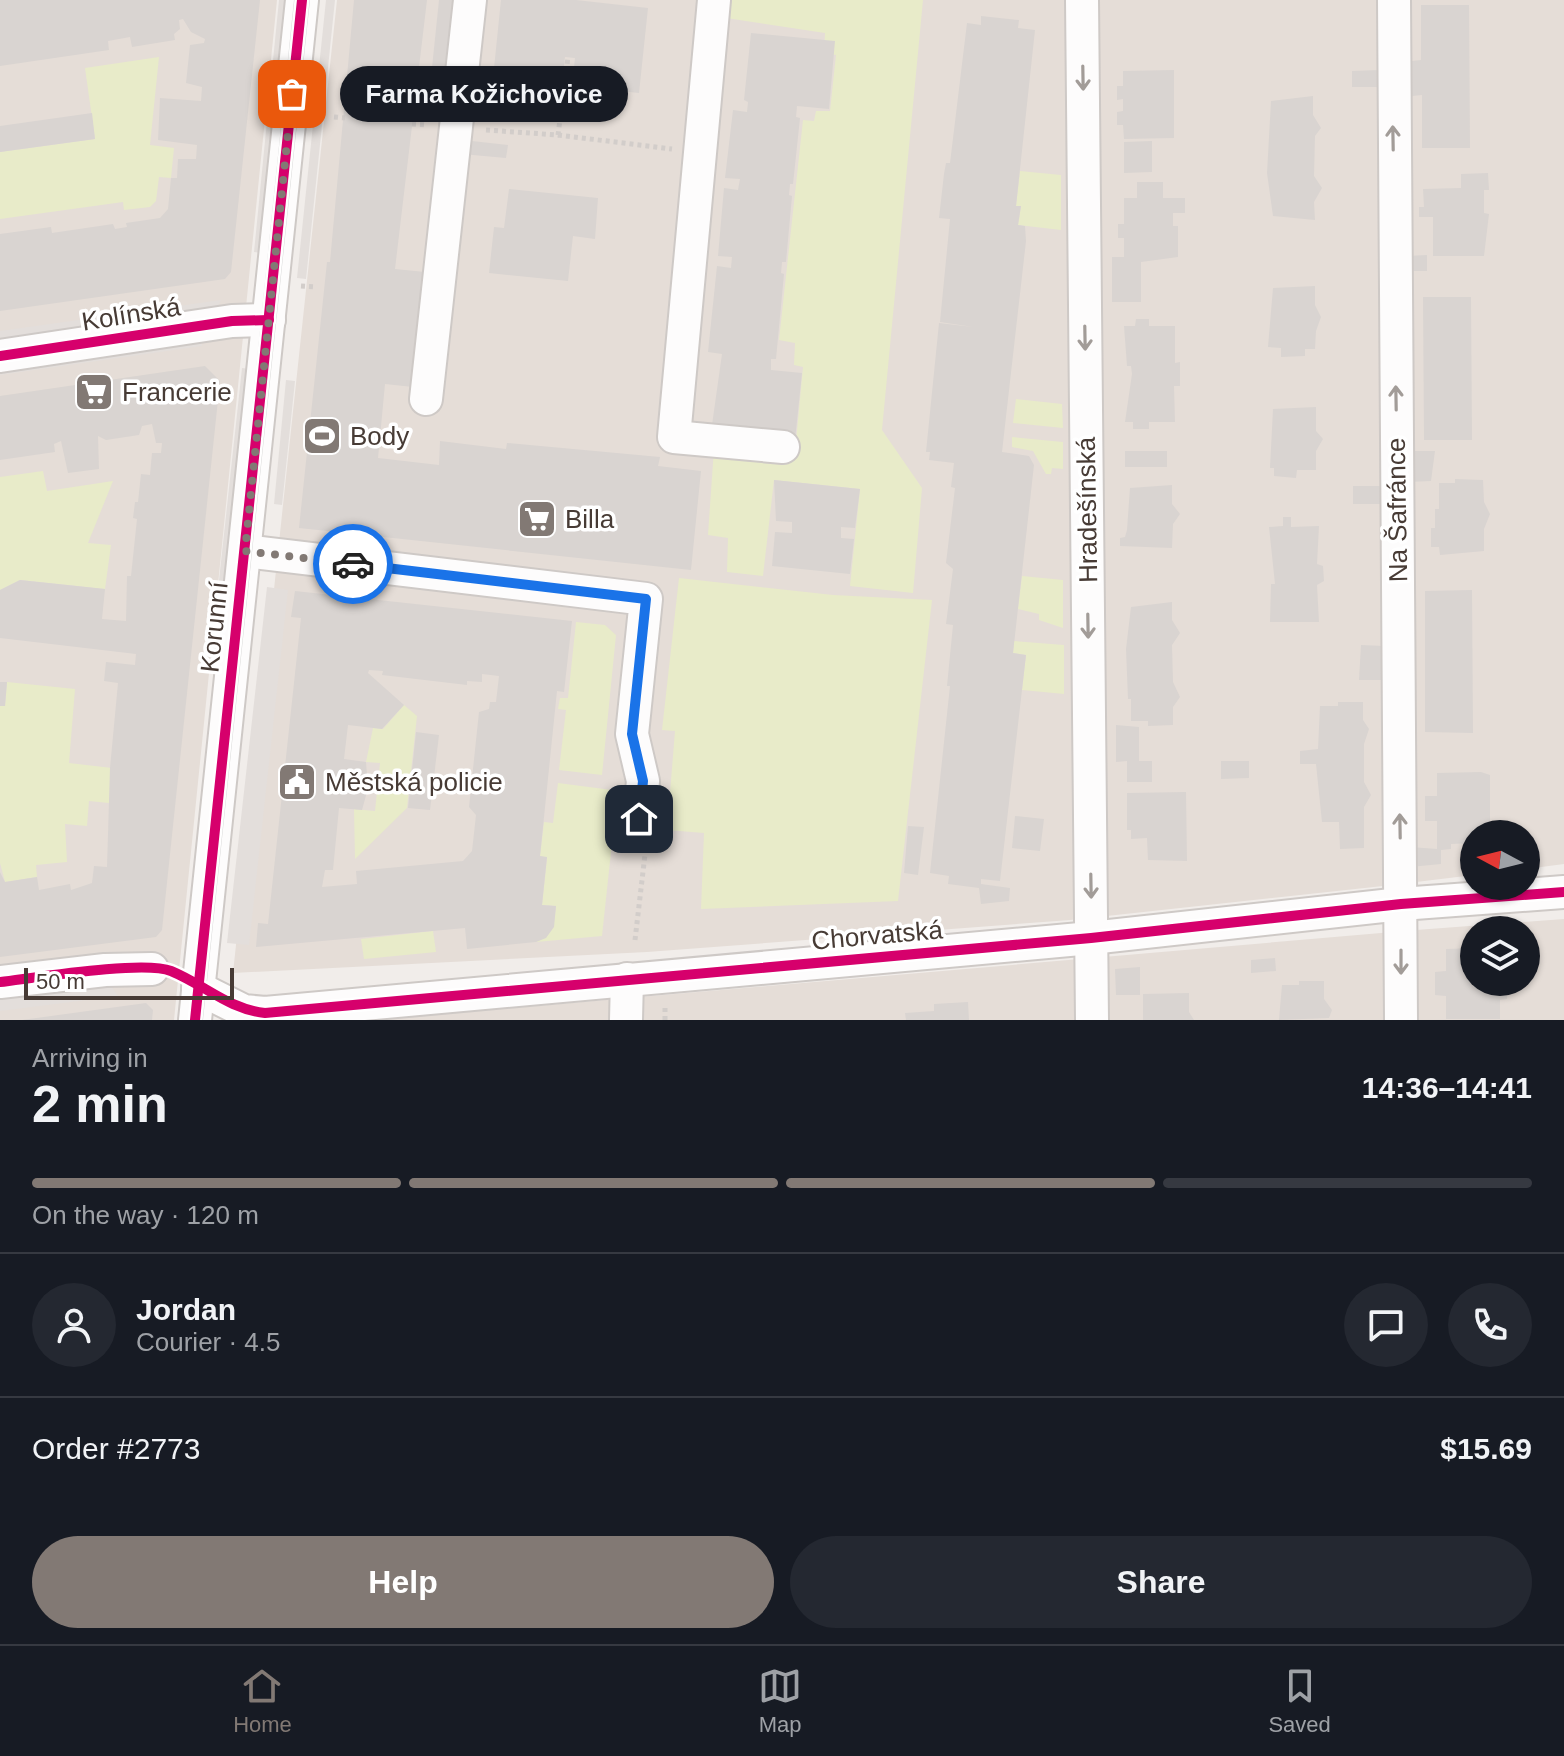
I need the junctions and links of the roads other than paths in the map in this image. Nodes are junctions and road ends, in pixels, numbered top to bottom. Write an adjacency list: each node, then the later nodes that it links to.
1 (302, 0): 6 (street, Korunní)
2 (470, 0): 8 (street)
3 (714, 0): 9 (street)
4 (1082, 0): 14 (street, Hradešínská, one-way to 14)
5 (1394, 0): 13 (street, Na Šafránce, one-way to 5)
6 (269, 320): 7 (street, Kolínská); 10 (street, Korunní)
7 (0, 356)
8 (426, 399)
9 (783, 447)
10 (245, 551): 11 (street); 18 (street, Korunní)
11 (643, 827)
12 (1564, 892): 13 (street, Chorvatská)
13 (1401, 904): 14 (street, Chorvatská); 23 (street, Na Šafránce, one-way to 23)
14 (1091, 938): 16 (street, Chorvatská); 22 (street, Hradešínská)
15 (152, 969): 17 (street)
16 (627, 979): 18 (street, Chorvatská); 21 (street)
17 (0, 982)
18 (198, 988): 19 (street, Korunní); 20 (street)
19 (195, 1020)
20 (216, 1020)
21 (626, 1020)
22 (1092, 1020)
23 (1401, 1020)

